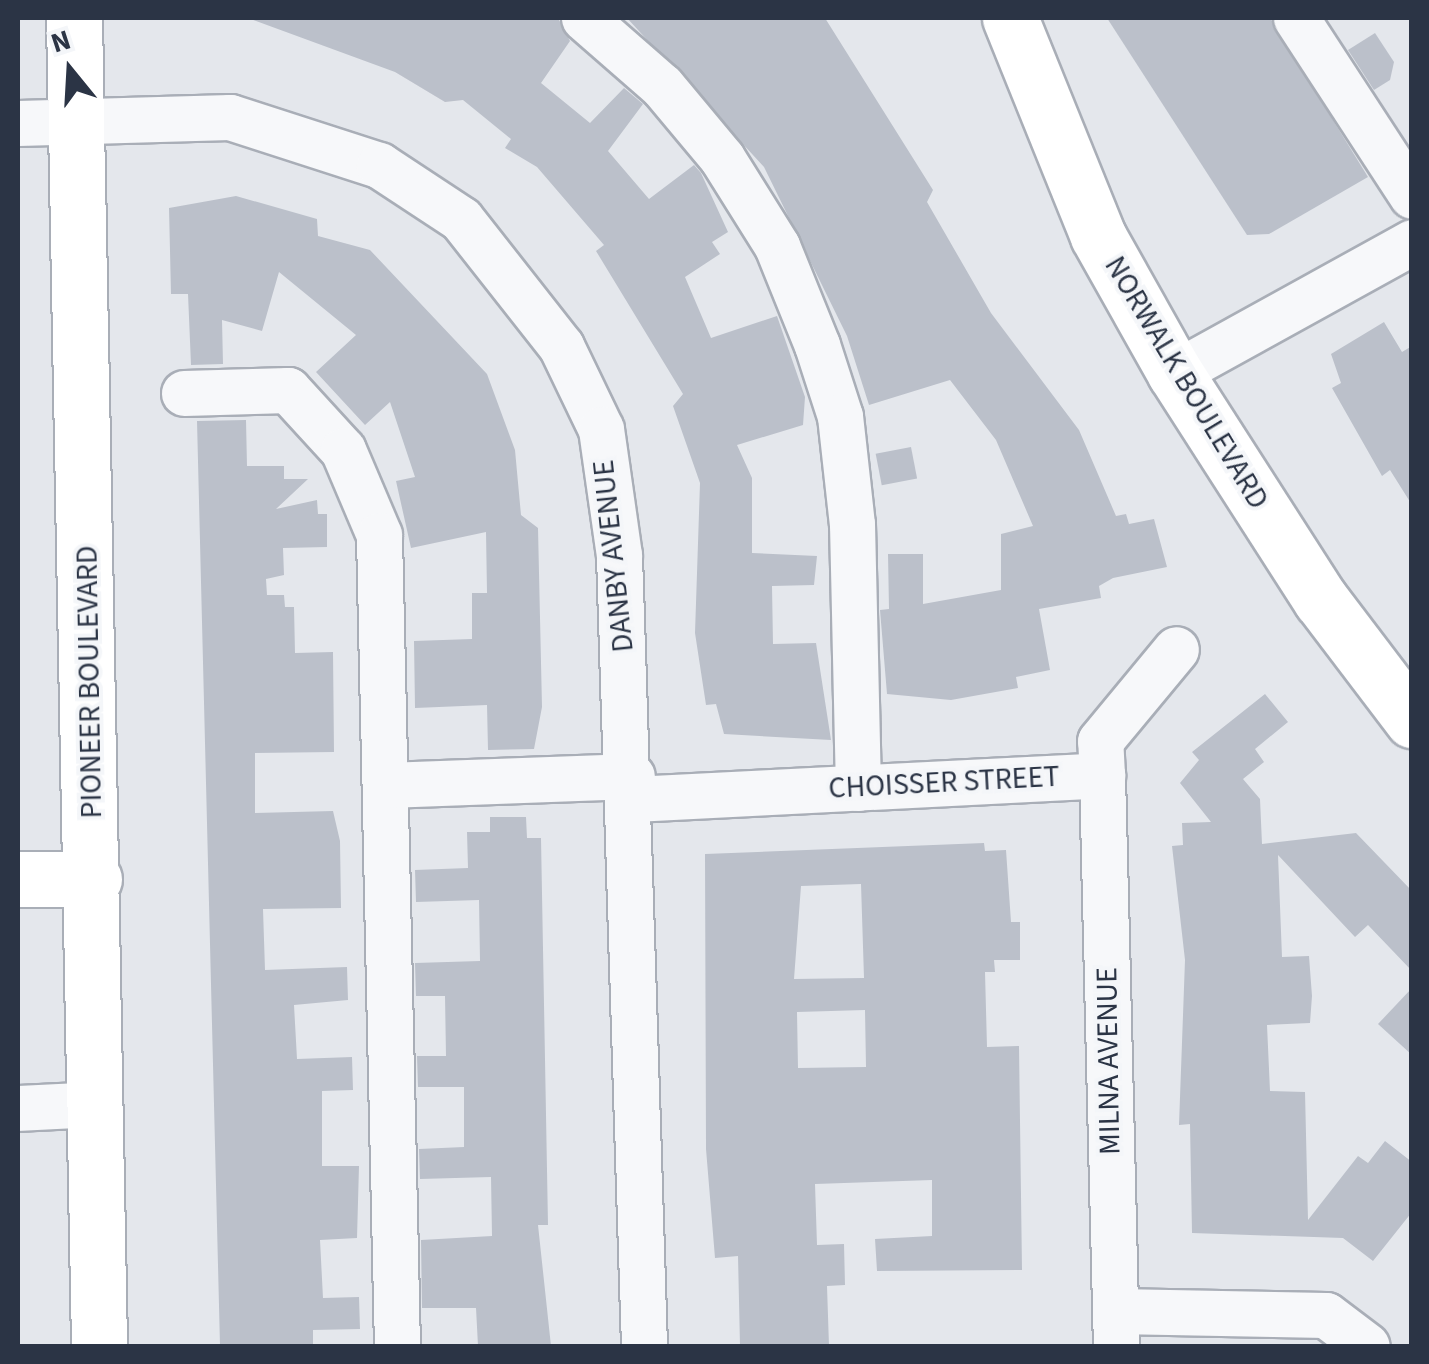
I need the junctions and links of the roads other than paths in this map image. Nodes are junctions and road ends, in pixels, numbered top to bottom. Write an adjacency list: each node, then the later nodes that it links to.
1 (74, 18): 5 (main road, PIONEER BOULEVARD)
2 (584, 18): 16 (street)
3 (1010, 18): 9 (main road, NORWALK BOULEVARD)
4 (1296, 18): 7 (street)
5 (76, 122): 6 (street, DANBY AVENUE); 15 (street, DANBY AVENUE); 18 (main road, PIONEER BOULEVARD)
6 (18, 124)
7 (1412, 196)
8 (1412, 242): 9 (street)
9 (1175, 373): 12 (main road, NORWALK BOULEVARD)
10 (184, 393): 14 (street)
11 (1176, 649): 13 (street, CHOISSER STREET)
12 (1412, 720)
13 (1102, 776): 16 (street, CHOISSER STREET); 21 (street, MILNA AVENUE)
14 (386, 785): 15 (street, CHOISSER STREET); 23 (street)
15 (632, 787): 16 (street, CHOISSER STREET); 24 (street, DANBY AVENUE)
16 (858, 788)
17 (18, 879): 18 (main road)
18 (94, 879): 19 (main road, PIONEER BOULEVARD)
19 (96, 1104): 20 (street); 22 (main road, PIONEER BOULEVARD)
20 (18, 1108)
21 (1116, 1329): 25 (street)
22 (99, 1346)
23 (397, 1346)
24 (644, 1346)
25 (1367, 1346)

